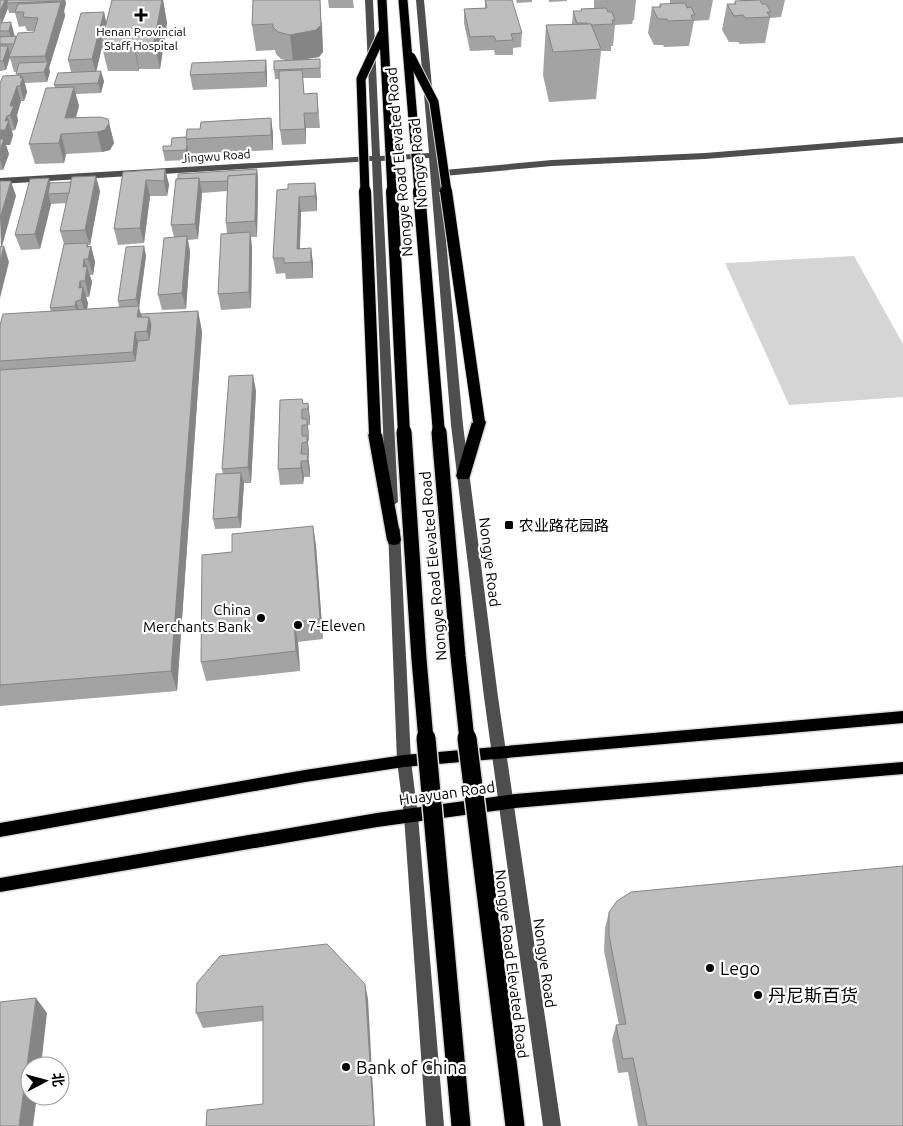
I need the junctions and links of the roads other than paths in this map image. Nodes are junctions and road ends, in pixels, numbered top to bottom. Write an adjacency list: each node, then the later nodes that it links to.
1 (369, 0): 9 (street)
2 (382, 0): 5 (highway, Nongye Road Elevated Road, bridge)
3 (403, 0): 6 (highway, Nongye Road Elevated Road, bridge)
4 (420, 0): 8 (street, Nongye Road)
5 (384, 31): 13 (highway, bridge); 23 (highway, Nongye Road Elevated Road, bridge)
6 (407, 49): 10 (highway, bridge); 24 (highway, Nongye Road Elevated Road, bridge)
7 (903, 140): 10 (street)
8 (434, 155): 9 (street, Jingwu Road); 12 (street, Nongye Road)
9 (376, 158): 11 (street, Jingwu Road); 13 (street)
10 (444, 173): 12 (highway, bridge)
11 (0, 182)
12 (463, 476): 15 (street, Nongye Road)
13 (394, 540): 16 (street)
14 (903, 717): 15 (main road)
15 (498, 752): 16 (main road); 18 (street, Nongye Road)
16 (404, 761): 19 (street); 20 (main road)
17 (903, 768): 18 (main road, Huayuan Road)
18 (506, 802): 19 (main road, Huayuan Road); 25 (street, Nongye Road)
19 (411, 816): 21 (main road, Huayuan Road); 22 (street)
20 (0, 830)
21 (0, 885)
22 (435, 1126)
23 (461, 1126)
24 (515, 1126)
25 (552, 1126)

